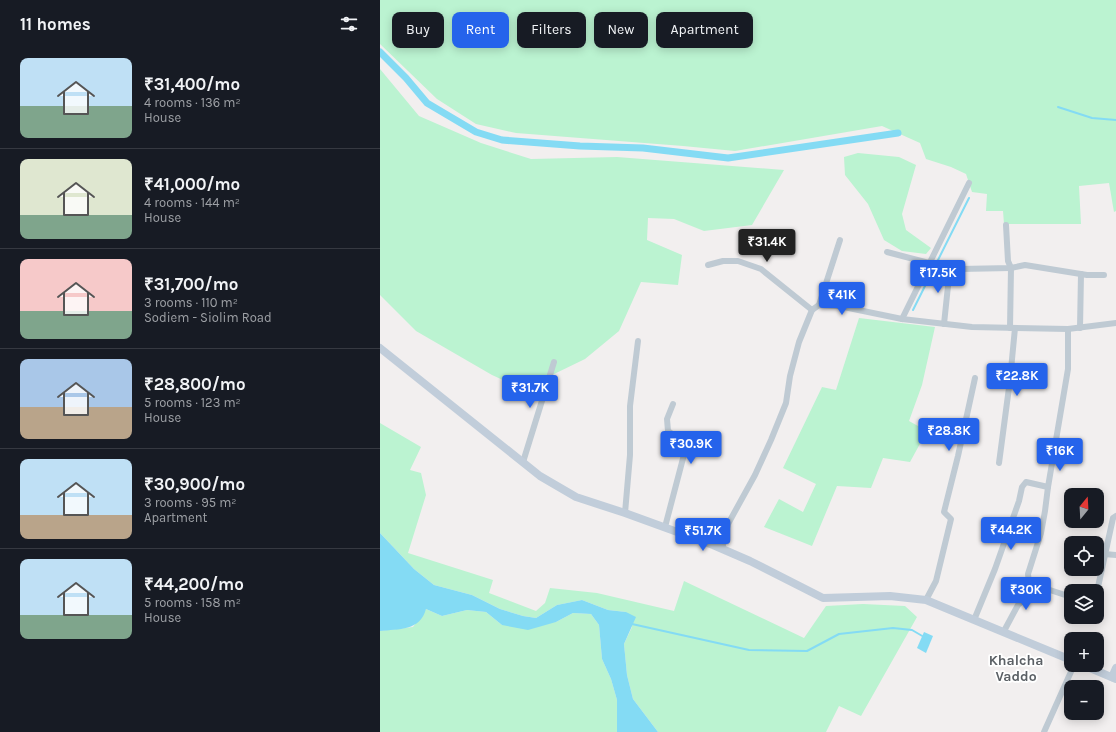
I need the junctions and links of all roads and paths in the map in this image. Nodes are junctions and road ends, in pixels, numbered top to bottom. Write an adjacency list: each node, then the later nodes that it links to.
1 (969, 183): 5 (street)
2 (1006, 225): 8 (street)
3 (840, 240): 11 (street)
4 (887, 252): 5 (street)
5 (929, 263): 7 (street); 13 (street)
6 (708, 266): 12 (street)
7 (950, 267): 8 (street); 14 (street)
8 (1011, 268): 9 (street); 16 (street)
9 (1081, 274): 10 (street); 17 (street)
10 (1104, 275)
11 (819, 305): 12 (street); 13 (street)
12 (812, 310): 31 (street)
13 (902, 320): 14 (street)
14 (944, 324): 16 (street)
15 (1116, 324): 17 (street)
16 (1013, 328): 18 (street); 25 (street)
17 (1080, 328): 18 (street)
18 (1068, 329): 26 (street)
19 (638, 341): 27 (street)
20 (380, 348): 24 (main road)
21 (554, 362): 24 (street)
22 (975, 378): 36 (street)
23 (674, 404): 29 (street)
24 (523, 462): 27 (main road)
25 (999, 463)
26 (1048, 487): 34 (street); 37 (street)
27 (625, 513): 29 (main road)
28 (1116, 516): 30 (street)
29 (665, 527): 31 (main road)
30 (1106, 546): 32 (street)
31 (722, 549): 36 (main road)
32 (1104, 554): 33 (street)
33 (1116, 555)
34 (1029, 583): 35 (street); 38 (street)
35 (1064, 595)
36 (926, 600): 37 (main road)
37 (974, 620): 38 (main road)
38 (1004, 631): 39 (main road)
39 (1064, 657)
40 (1116, 668): 43 (main road)
41 (1071, 672): 44 (street)
42 (1100, 672): 43 (main road)
43 (1114, 678)
44 (1044, 732)

